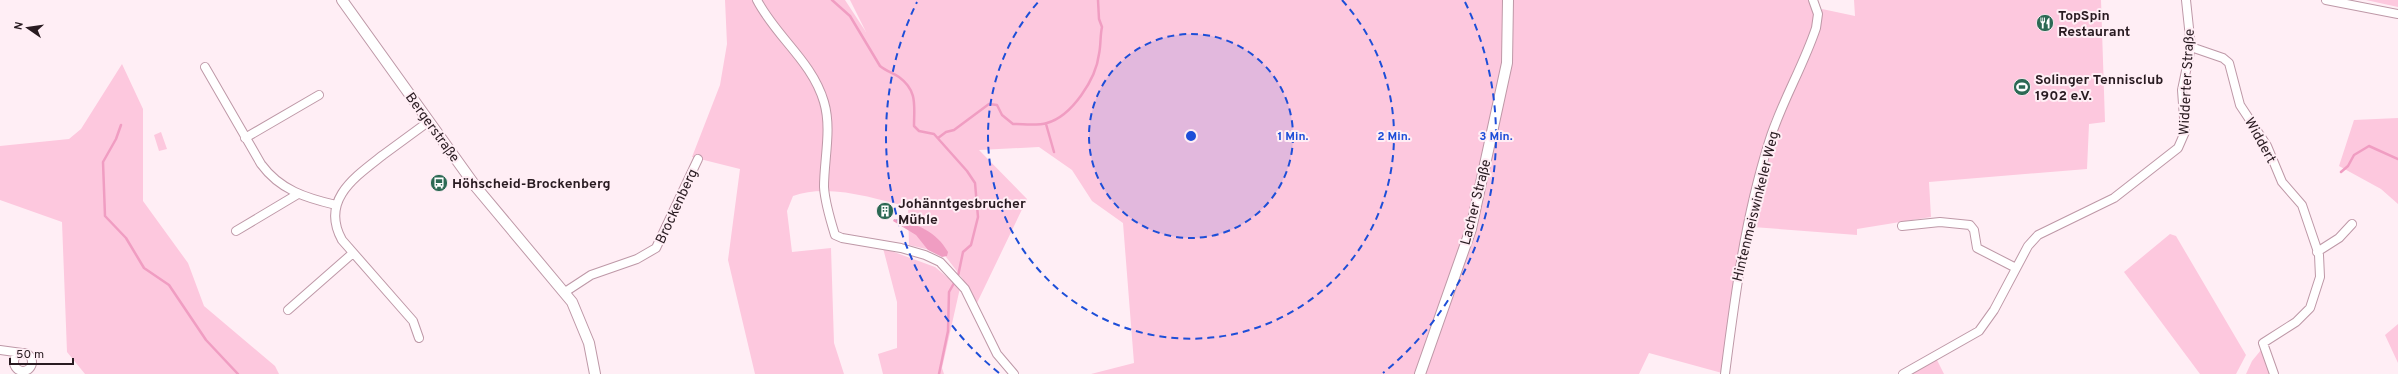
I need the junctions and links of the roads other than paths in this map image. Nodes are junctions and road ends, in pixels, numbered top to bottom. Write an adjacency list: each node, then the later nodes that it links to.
1 (342, 0): 11 (street, Bergerstraße)
2 (757, 0): 28 (street)
3 (1508, 0): 29 (street, Lacher Straße)
4 (1813, 0): 30 (street, Hintenmeiswinkeler Weg)
5 (2186, 0): 8 (street, Widderter Straße)
6 (2326, 0): 7 (street)
7 (2398, 14)
8 (2191, 47): 19 (street, Widdert); 21 (street, Widderter Straße)
9 (205, 67): 12 (street)
10 (319, 95): 12 (street)
11 (428, 122): 15 (street); 22 (street, Bergerstraße)
12 (246, 138): 14 (street)
13 (698, 159): 22 (street, Brockenberg)
14 (298, 194): 15 (street); 18 (street)
15 (336, 205): 20 (street)
16 (2352, 224): 19 (street)
17 (1902, 226): 21 (street)
18 (236, 231)
19 (2317, 252): 32 (street, Widdert)
20 (353, 253): 23 (street); 24 (street)
21 (2016, 268): 31 (street, Widderter Straße)
22 (565, 292): 27 (street, Bergerstraße)
23 (288, 310)
24 (419, 338)
25 (0, 350): 26 (street)
26 (22, 353)
27 (595, 374)
28 (1014, 374)
29 (1420, 374)
30 (1725, 374)
31 (1903, 374)
32 (2274, 374)

